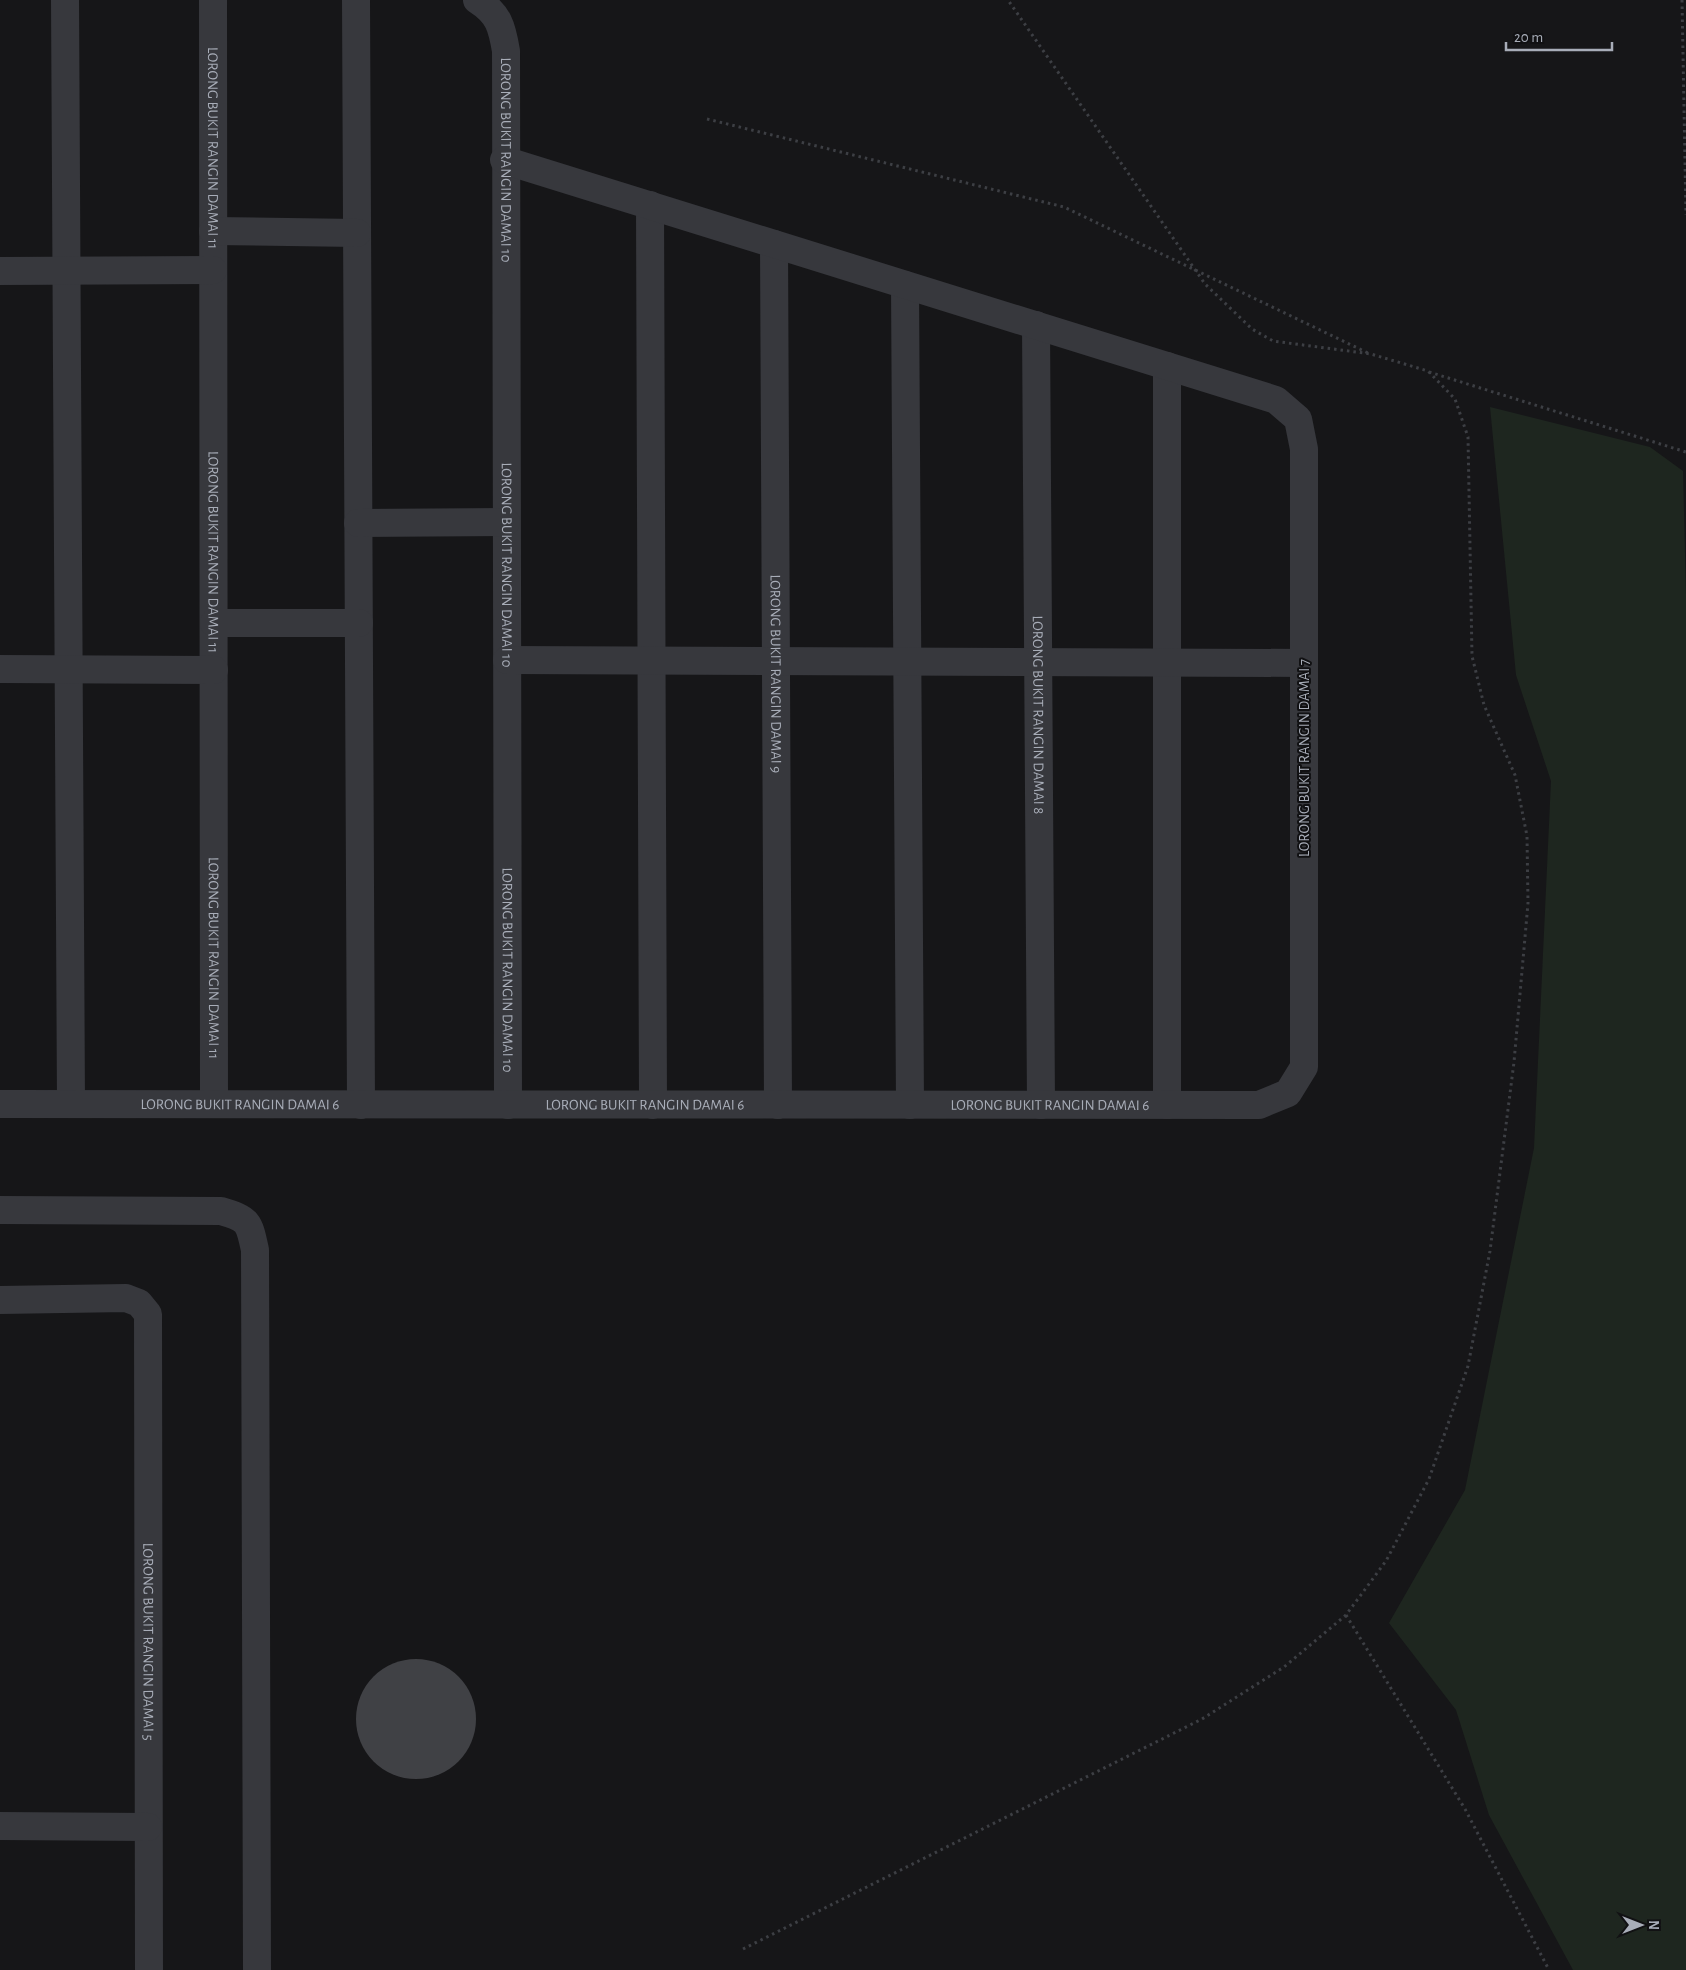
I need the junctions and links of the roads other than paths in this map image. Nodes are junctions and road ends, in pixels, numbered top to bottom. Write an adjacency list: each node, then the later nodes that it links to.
1 (65, 0): 12 (street)
2 (213, 0): 7 (street, LORONG BUKIT RANGIN DAMAI 11)
3 (356, 0): 8 (street)
4 (477, 0): 5 (street, LORONG BUKIT RANGIN DAMAI 10)
5 (504, 160): 6 (street); 16 (street, LORONG BUKIT RANGIN DAMAI 10)
6 (650, 206): 9 (street); 21 (street)
7 (213, 231): 8 (street); 10 (street, LORONG BUKIT RANGIN DAMAI 11)
8 (357, 232): 17 (street)
9 (774, 244): 13 (street); 22 (street, LORONG BUKIT RANGIN DAMAI 9)
10 (213, 270): 12 (street); 18 (street, LORONG BUKIT RANGIN DAMAI 11)
11 (0, 271): 12 (street)
12 (67, 271): 28 (street)
13 (905, 285): 14 (street); 23 (street)
14 (1036, 325): 15 (street); 24 (street, LORONG BUKIT RANGIN DAMAI 8)
15 (1167, 366): 25 (street); 26 (street, LORONG BUKIT RANGIN DAMAI 7)
16 (506, 522): 17 (street); 20 (street, LORONG BUKIT RANGIN DAMAI 10)
17 (358, 524): 19 (street)
18 (214, 623): 19 (street); 29 (street, LORONG BUKIT RANGIN DAMAI 11)
19 (359, 623): 34 (street)
20 (507, 660): 21 (street); 35 (street, LORONG BUKIT RANGIN DAMAI 10)
21 (652, 661): 22 (street); 36 (street)
22 (776, 662): 23 (street); 37 (street, LORONG BUKIT RANGIN DAMAI 9)
23 (907, 662): 24 (street); 38 (street)
24 (1038, 662): 25 (street); 39 (street, LORONG BUKIT RANGIN DAMAI 8)
25 (1167, 663): 26 (street); 40 (street)
26 (1304, 663): 30 (street, LORONG BUKIT RANGIN DAMAI 7)
27 (0, 669): 28 (street)
28 (68, 669): 29 (street); 32 (street)
29 (214, 670): 33 (street, LORONG BUKIT RANGIN DAMAI 11)
30 (1288, 1093): 40 (street, LORONG BUKIT RANGIN DAMAI 6)
31 (0, 1104): 32 (street, LORONG BUKIT RANGIN DAMAI 6)
32 (71, 1104): 33 (street, LORONG BUKIT RANGIN DAMAI 6)
33 (214, 1104): 34 (street, LORONG BUKIT RANGIN DAMAI 6)
34 (361, 1105): 35 (street, LORONG BUKIT RANGIN DAMAI 6)
35 (508, 1105): 36 (street, LORONG BUKIT RANGIN DAMAI 6)
36 (653, 1105): 37 (street, LORONG BUKIT RANGIN DAMAI 6)
37 (778, 1105): 38 (street, LORONG BUKIT RANGIN DAMAI 6)
38 (910, 1105): 39 (street, LORONG BUKIT RANGIN DAMAI 6)
39 (1041, 1105): 40 (street, LORONG BUKIT RANGIN DAMAI 6)
40 (1167, 1105)
41 (0, 1210): 46 (street)
42 (0, 1300): 44 (street, LORONG BUKIT RANGIN DAMAI 5)
43 (0, 1826): 44 (street)
44 (148, 1827): 45 (street, LORONG BUKIT RANGIN DAMAI 5)
45 (149, 1970)
46 (257, 1970)

